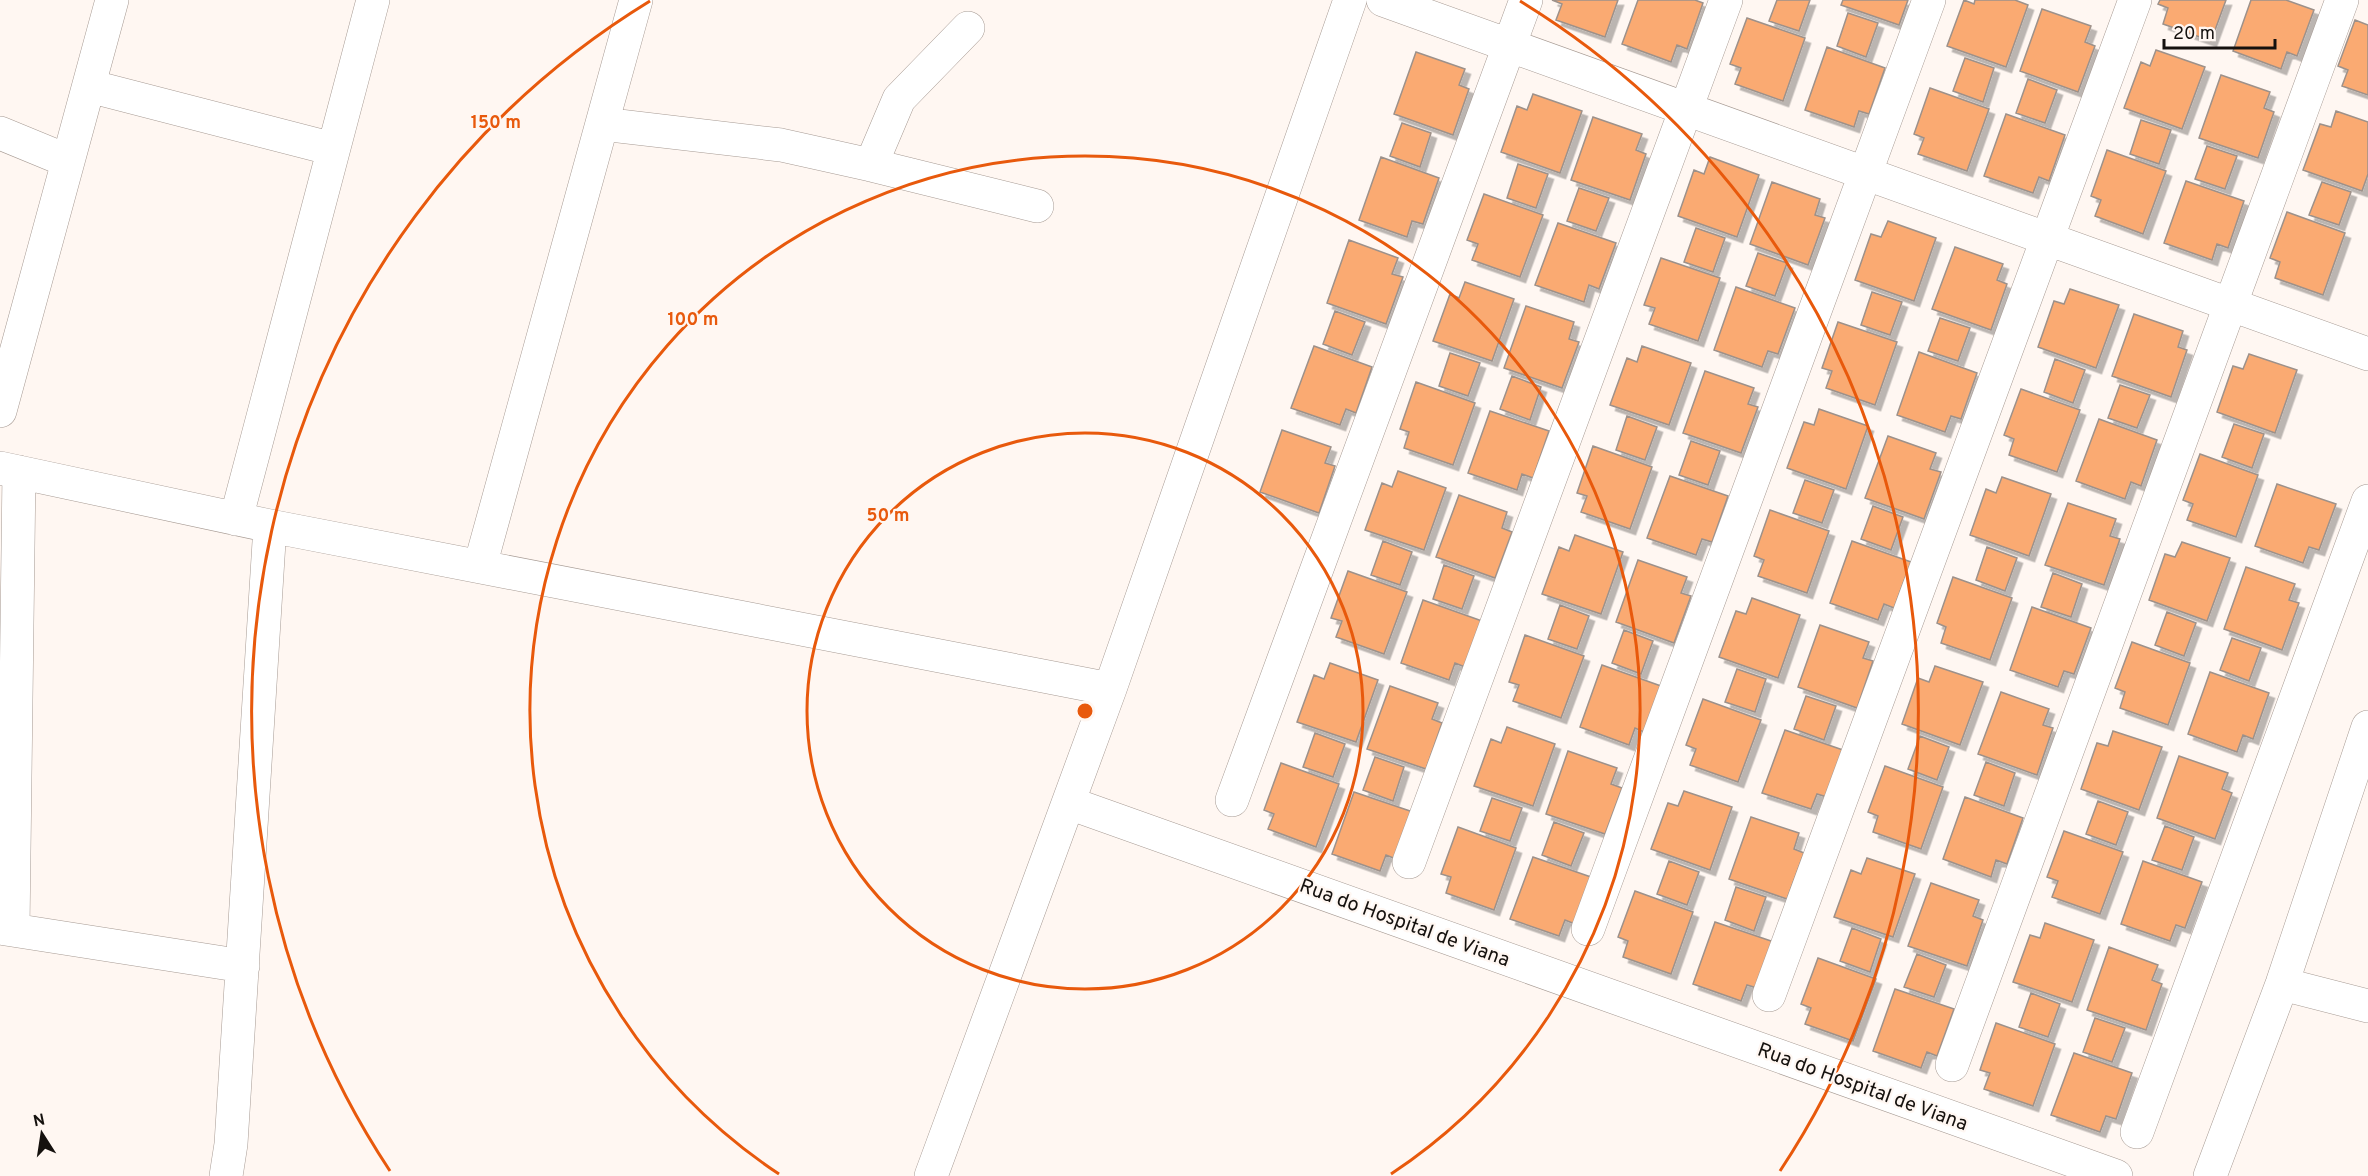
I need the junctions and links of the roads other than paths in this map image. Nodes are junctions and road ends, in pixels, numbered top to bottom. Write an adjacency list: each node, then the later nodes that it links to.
1 (112, 0): 13 (street)
2 (373, 0): 17 (street)
3 (636, 0): 15 (street)
4 (1350, 0): 31 (street)
5 (1383, 0): 12 (street)
6 (1526, 0): 12 (street)
7 (1726, 0): 14 (street)
8 (1929, 0): 20 (street)
9 (2135, 0): 22 (street)
10 (2342, 0): 23 (street)
11 (968, 28): 19 (street)
12 (1509, 46): 14 (street); 33 (street)
13 (89, 86): 17 (street); 18 (street)
14 (1686, 109): 20 (street); 35 (street)
15 (602, 124): 19 (street); 30 (street)
16 (0, 133): 18 (street)
17 (333, 149): 28 (street)
18 (68, 161): 25 (street)
19 (871, 165): 21 (street)
20 (1865, 173): 22 (street); 37 (street)
21 (1037, 206)
22 (2047, 239): 23 (street); 40 (street)
23 (2230, 305): 24 (street); 42 (street)
24 (2368, 354)
25 (0, 411)
26 (9, 470): 28 (street); 36 (street)
27 (2368, 501): 43 (street)
28 (236, 519): 29 (street)
29 (270, 526): 30 (street); 38 (street)
30 (480, 566): 31 (street)
31 (1110, 689): 34 (street)
32 (2368, 727): 39 (street)
33 (1232, 800)
34 (1069, 803): 45 (street); 46 (street, Rua do Hospital de Viana)
35 (1409, 862)
36 (6, 929): 38 (street)
37 (1588, 929)
38 (243, 966): 44 (street)
39 (2282, 984): 41 (street); 47 (street)
40 (1769, 995)
41 (2368, 1006)
42 (1952, 1065)
43 (2137, 1132)
44 (226, 1176)
45 (931, 1176)
46 (2116, 1176)
47 (2210, 1176)

